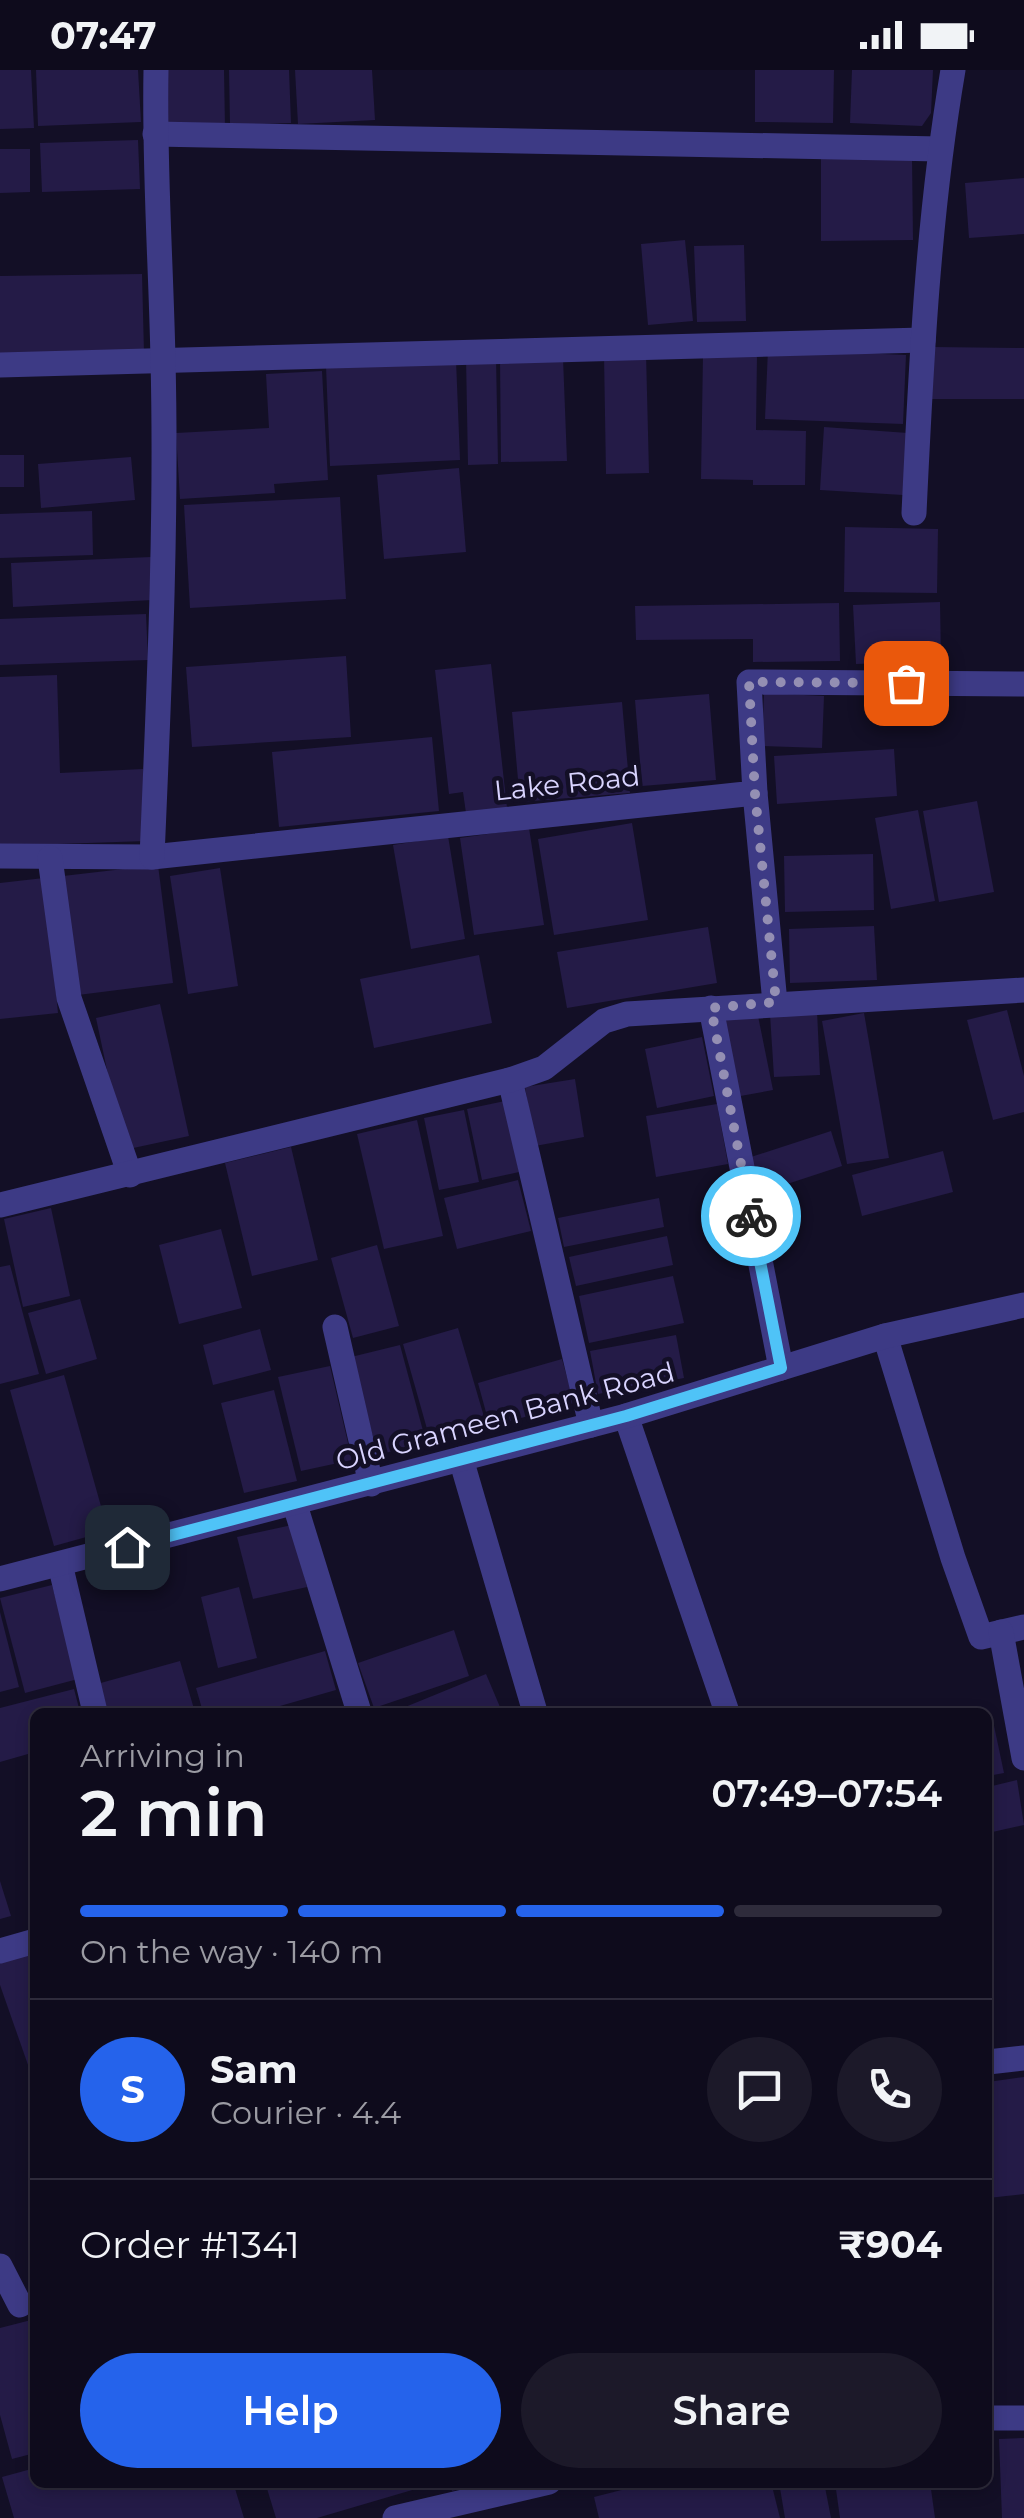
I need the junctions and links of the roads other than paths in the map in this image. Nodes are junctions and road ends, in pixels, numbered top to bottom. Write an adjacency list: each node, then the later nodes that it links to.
1 (156, 70): 3 (street)
2 (953, 70): 4 (street)
3 (155, 134): 4 (street); 6 (street)
4 (940, 149): 5 (street)
5 (922, 340): 6 (street); 8 (street)
6 (163, 363): 7 (street); 12 (street)
7 (0, 365)
8 (914, 514)
9 (1024, 684): 10 (street)
10 (755, 794): 12 (street, Lake Road); 15 (street)
11 (0, 856): 13 (street, Lake Road)
12 (152, 857): 13 (street, Lake Road)
13 (50, 858): 18 (street)
14 (1024, 990): 15 (street)
15 (776, 1002): 16 (street)
16 (711, 1008): 17 (street); 23 (street)
17 (510, 1080): 18 (street); 25 (street)
18 (130, 1175): 19 (street)
19 (0, 1206)
20 (1024, 1305): 22 (street, Old Grameen Bank Road)
21 (334, 1328): 27 (street)
22 (884, 1336): 23 (street, Old Grameen Bank Road); 31 (street)
23 (781, 1368): 24 (street, Old Grameen Bank Road)
24 (626, 1416): 25 (street, Old Grameen Bank Road); 35 (street)
25 (590, 1426): 26 (street, Old Grameen Bank Road)
26 (461, 1459): 27 (street, Old Grameen Bank Road); 34 (street)
27 (371, 1484): 28 (street, Old Grameen Bank Road)
28 (294, 1505): 29 (street, Old Grameen Bank Road); 33 (street)
29 (60, 1564): 30 (street, Old Grameen Bank Road); 32 (street)
30 (0, 1579)
31 (1013, 1630): 36 (street)
32 (95, 1708)
33 (358, 1708)
34 (534, 1708)
35 (725, 1708)
36 (1024, 1758)
37 (30, 1943): 38 (street)
38 (0, 1952)
39 (1024, 2058): 40 (street)
40 (992, 2062)
41 (0, 2266): 42 (street)
42 (18, 2306)
43 (992, 2418): 44 (street)
44 (1024, 2418)
45 (494, 2488): 46 (street)
46 (438, 2494): 47 (street)
47 (394, 2518)

